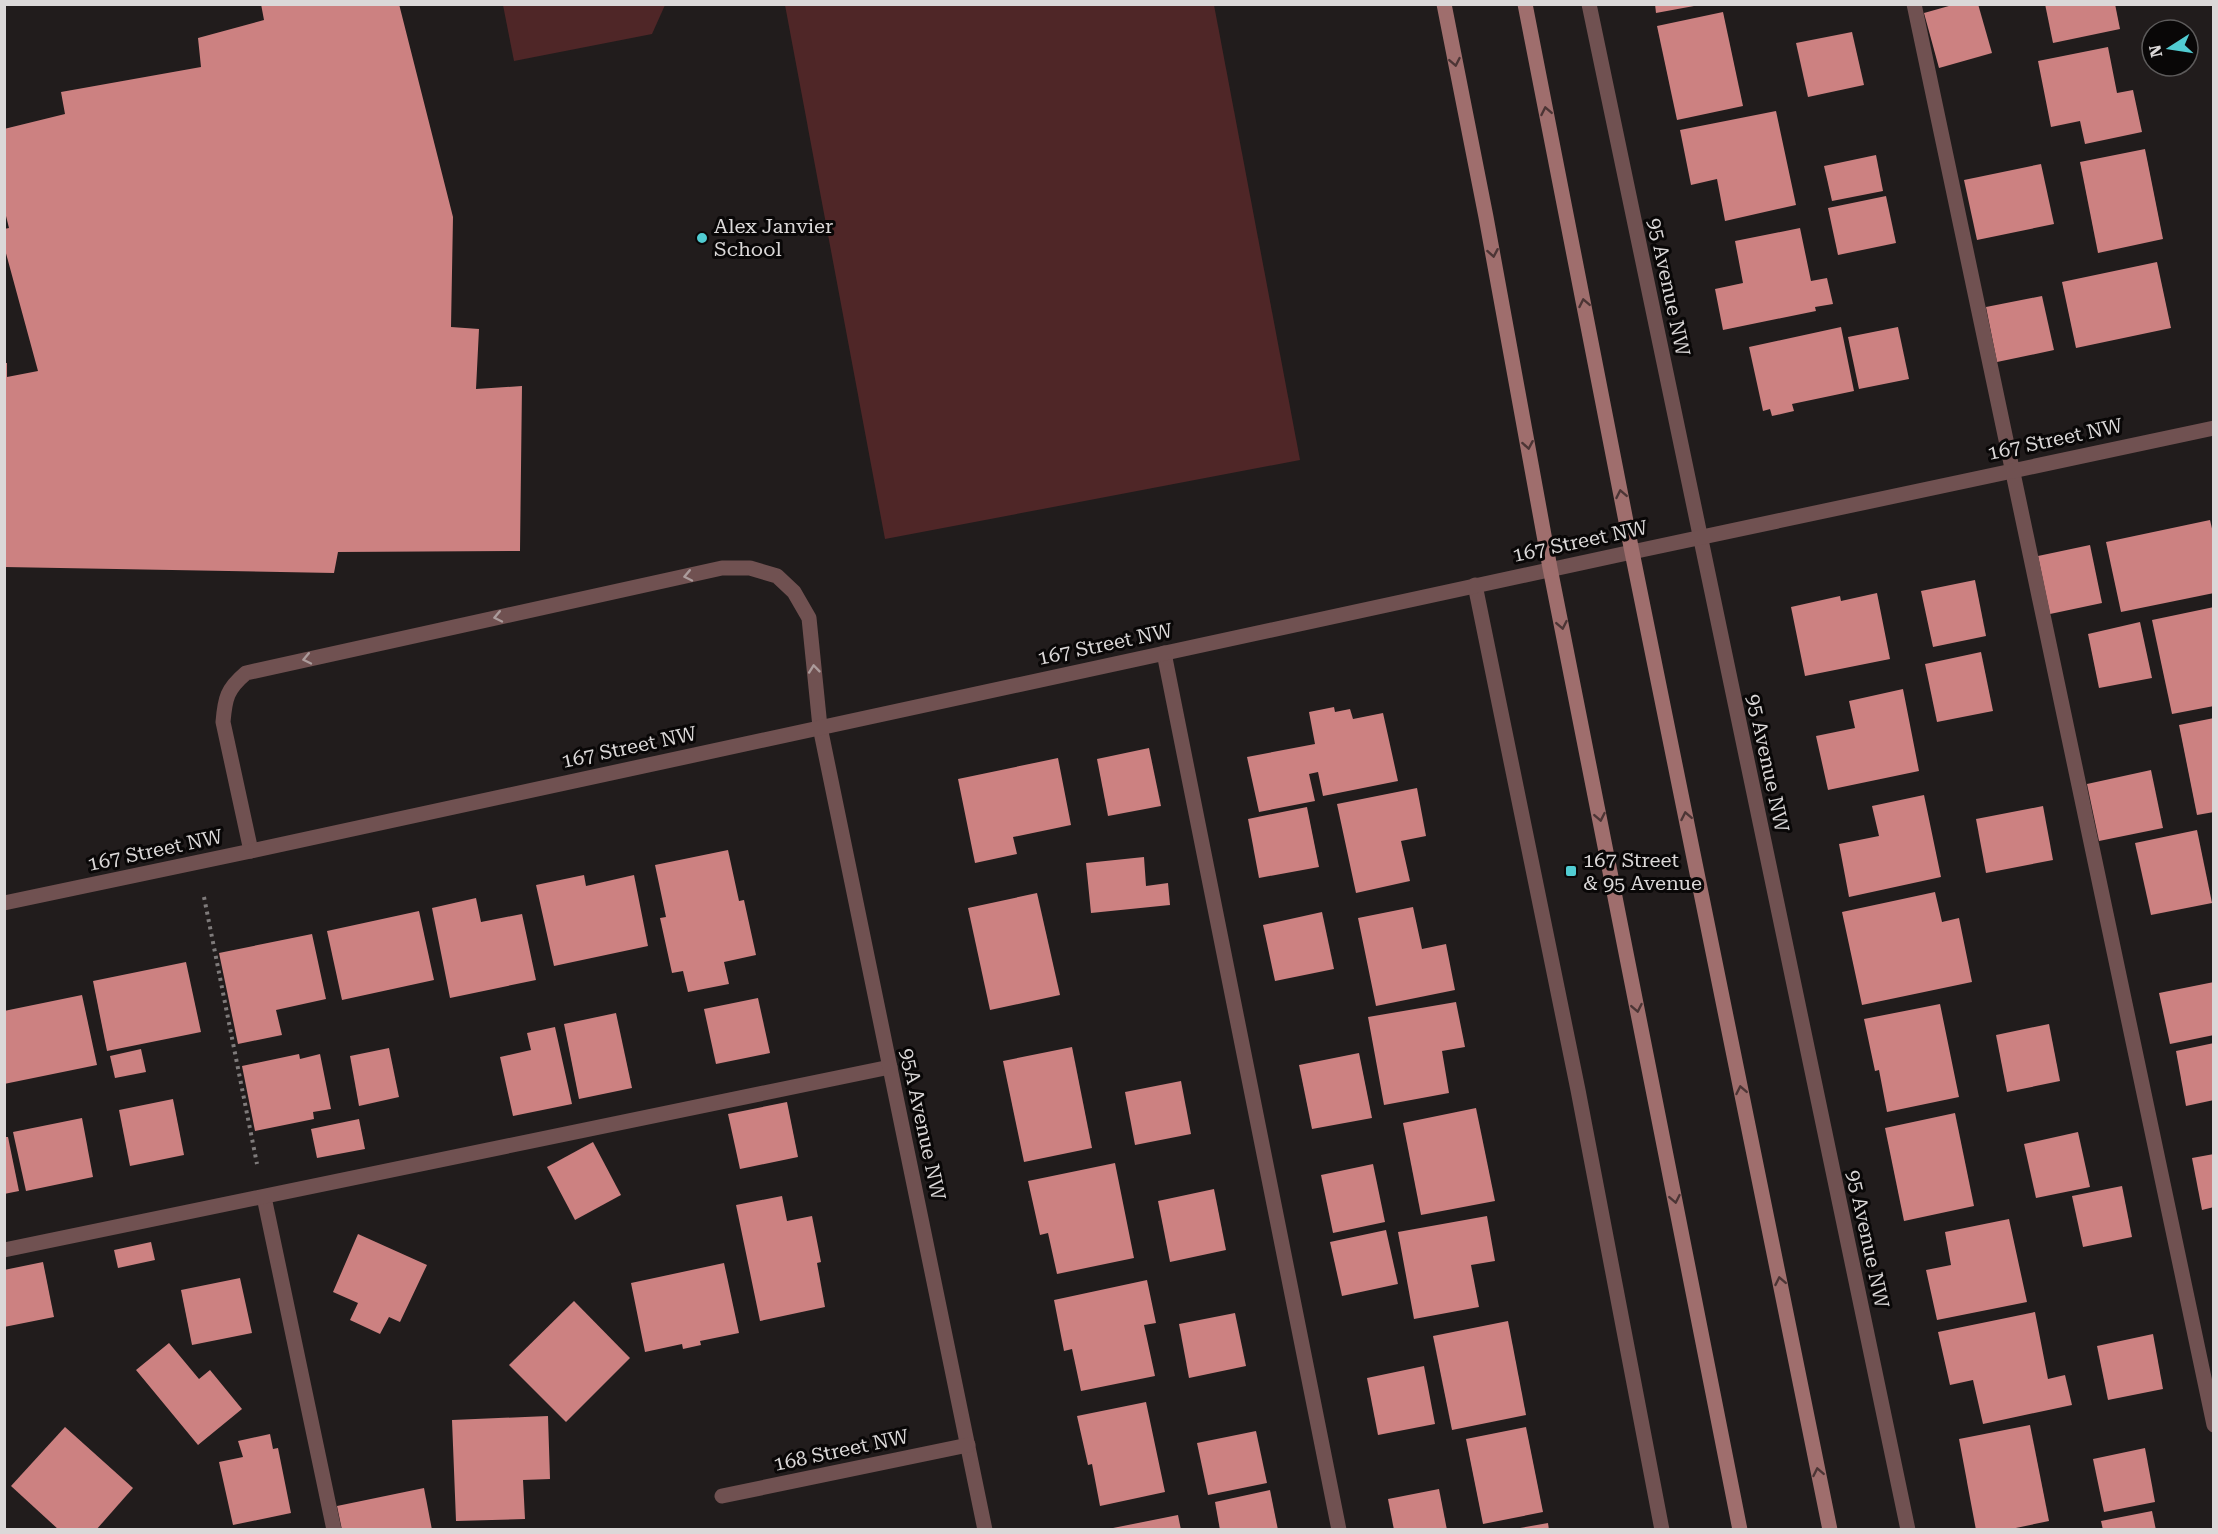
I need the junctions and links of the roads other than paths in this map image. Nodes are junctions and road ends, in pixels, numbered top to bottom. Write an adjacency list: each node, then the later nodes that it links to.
1 (1444, 4): 9 (main road, one-way to 9)
2 (1525, 4): 8 (main road, one-way to 2)
3 (1590, 4): 7 (street, 95 Avenue NW)
4 (1914, 4): 6 (street)
5 (2214, 428): 6 (street, 167 Street NW)
6 (2010, 470): 7 (street, 167 Street NW); 18 (street)
7 (1700, 537): 8 (street, 167 Street NW); 27 (street, 95 Avenue NW)
8 (1632, 552): 9 (street, 167 Street NW); 26 (main road, one-way to 8)
9 (1550, 568): 10 (street, 167 Street NW); 25 (main road, one-way to 25)
10 (1475, 585): 11 (street, 167 Street NW); 24 (street)
11 (1164, 653): 12 (street, 167 Street NW); 23 (street)
12 (820, 727): 13 (street, 167 Street NW); 13 (street, 95A Avenue NW, one-way to 13); 15 (street, 95A Avenue NW)
13 (251, 851): 14 (street, 167 Street NW)
14 (4, 903)
15 (890, 1067): 16 (street); 19 (street, 95A Avenue NW)
16 (264, 1197): 17 (street); 21 (street)
17 (4, 1250)
18 (2214, 1425)
19 (968, 1445): 20 (street, 168 Street NW); 22 (street, 95A Avenue NW)
20 (722, 1496)
21 (334, 1530)
22 (985, 1530)
23 (1340, 1530)
24 (1662, 1530)
25 (1740, 1530)
26 (1830, 1530)
27 (1908, 1530)

